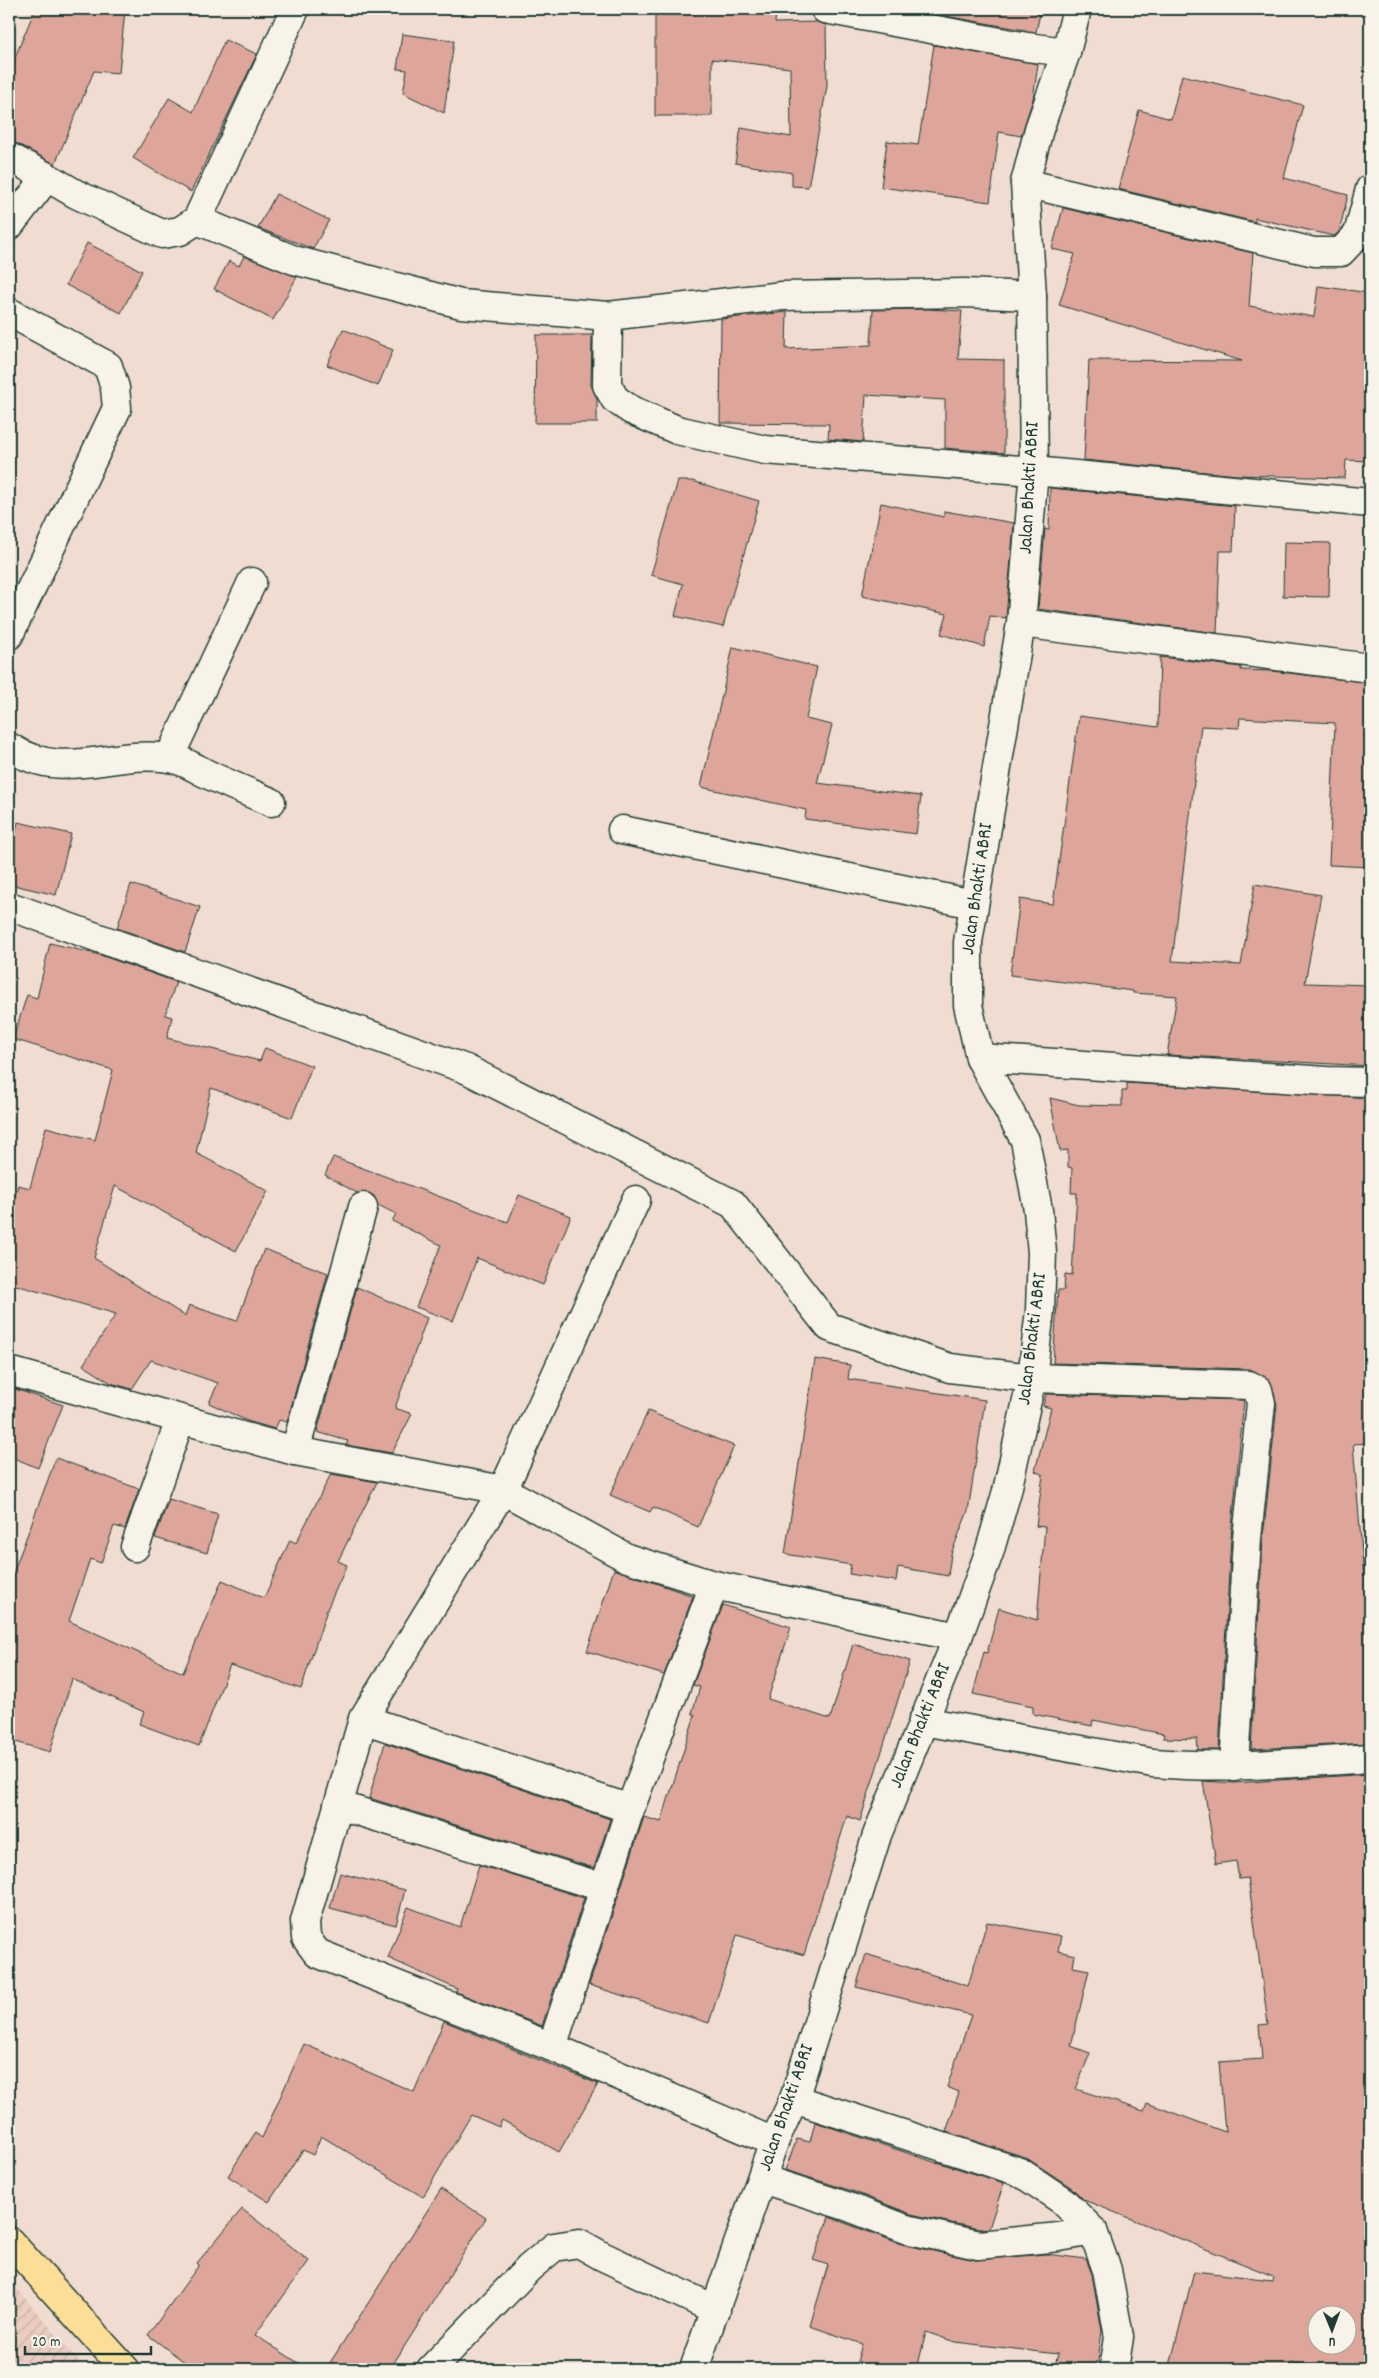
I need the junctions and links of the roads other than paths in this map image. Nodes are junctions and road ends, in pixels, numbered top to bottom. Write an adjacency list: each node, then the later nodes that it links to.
1 (295, 9): 9 (street)
2 (825, 9): 4 (street)
3 (1077, 9): 4 (street, Jalan Bhakti ABRI)
4 (1066, 52): 7 (street, Jalan Bhakti ABRI)
5 (9, 157): 6 (street)
6 (47, 177): 9 (street); 10 (street)
7 (1025, 183): 8 (street); 11 (street, Jalan Bhakti ABRI)
8 (1370, 189)
9 (197, 220): 13 (street)
10 (9, 226)
11 (1032, 296): 13 (street); 14 (street, Jalan Bhakti ABRI)
12 (9, 312): 18 (street)
13 (608, 316): 14 (street)
14 (1034, 471): 15 (street); 17 (street, Jalan Bhakti ABRI)
15 (1370, 503)
16 (252, 582): 21 (street)
17 (1021, 623): 19 (street); 24 (street, Jalan Bhakti ABRI)
18 (9, 635)
19 (1370, 668)
20 (9, 746): 21 (street)
21 (169, 758): 22 (street)
22 (271, 802)
23 (622, 830): 24 (street)
24 (973, 904): 26 (street, Jalan Bhakti ABRI)
25 (9, 906): 31 (street)
26 (980, 1058): 27 (street); 31 (street, Jalan Bhakti ABRI)
27 (1370, 1082)
28 (636, 1200): 34 (street)
29 (364, 1207): 33 (street)
30 (9, 1371): 32 (street)
31 (1032, 1378): 37 (street, Jalan Bhakti ABRI); 41 (street)
32 (180, 1420): 33 (street); 35 (street)
33 (295, 1451): 34 (street)
34 (503, 1490): 36 (street); 38 (street)
35 (135, 1547)
36 (714, 1585): 37 (street); 43 (street)
37 (958, 1637): 39 (street, Jalan Bhakti ABRI)
38 (363, 1719): 42 (street); 43 (street)
39 (923, 1721): 41 (street); 46 (street, Jalan Bhakti ABRI)
40 (1370, 1758): 41 (street)
41 (1234, 1767)
42 (338, 1805): 44 (street); 45 (street)
43 (630, 1808): 44 (street)
44 (605, 1888): 45 (street)
45 (552, 2047): 47 (street)
46 (794, 2099): 47 (street, Jalan Bhakti ABRI); 49 (street)
47 (774, 2142): 48 (street, Jalan Bhakti ABRI)
48 (762, 2179): 49 (street); 51 (street, Jalan Bhakti ABRI)
49 (1093, 2231): 55 (street)
50 (9, 2241): 52 (main road)
51 (716, 2310): 53 (street); 54 (street, Jalan Bhakti ABRI)
52 (125, 2369)
53 (431, 2369)
54 (694, 2369)
55 (1114, 2369)

